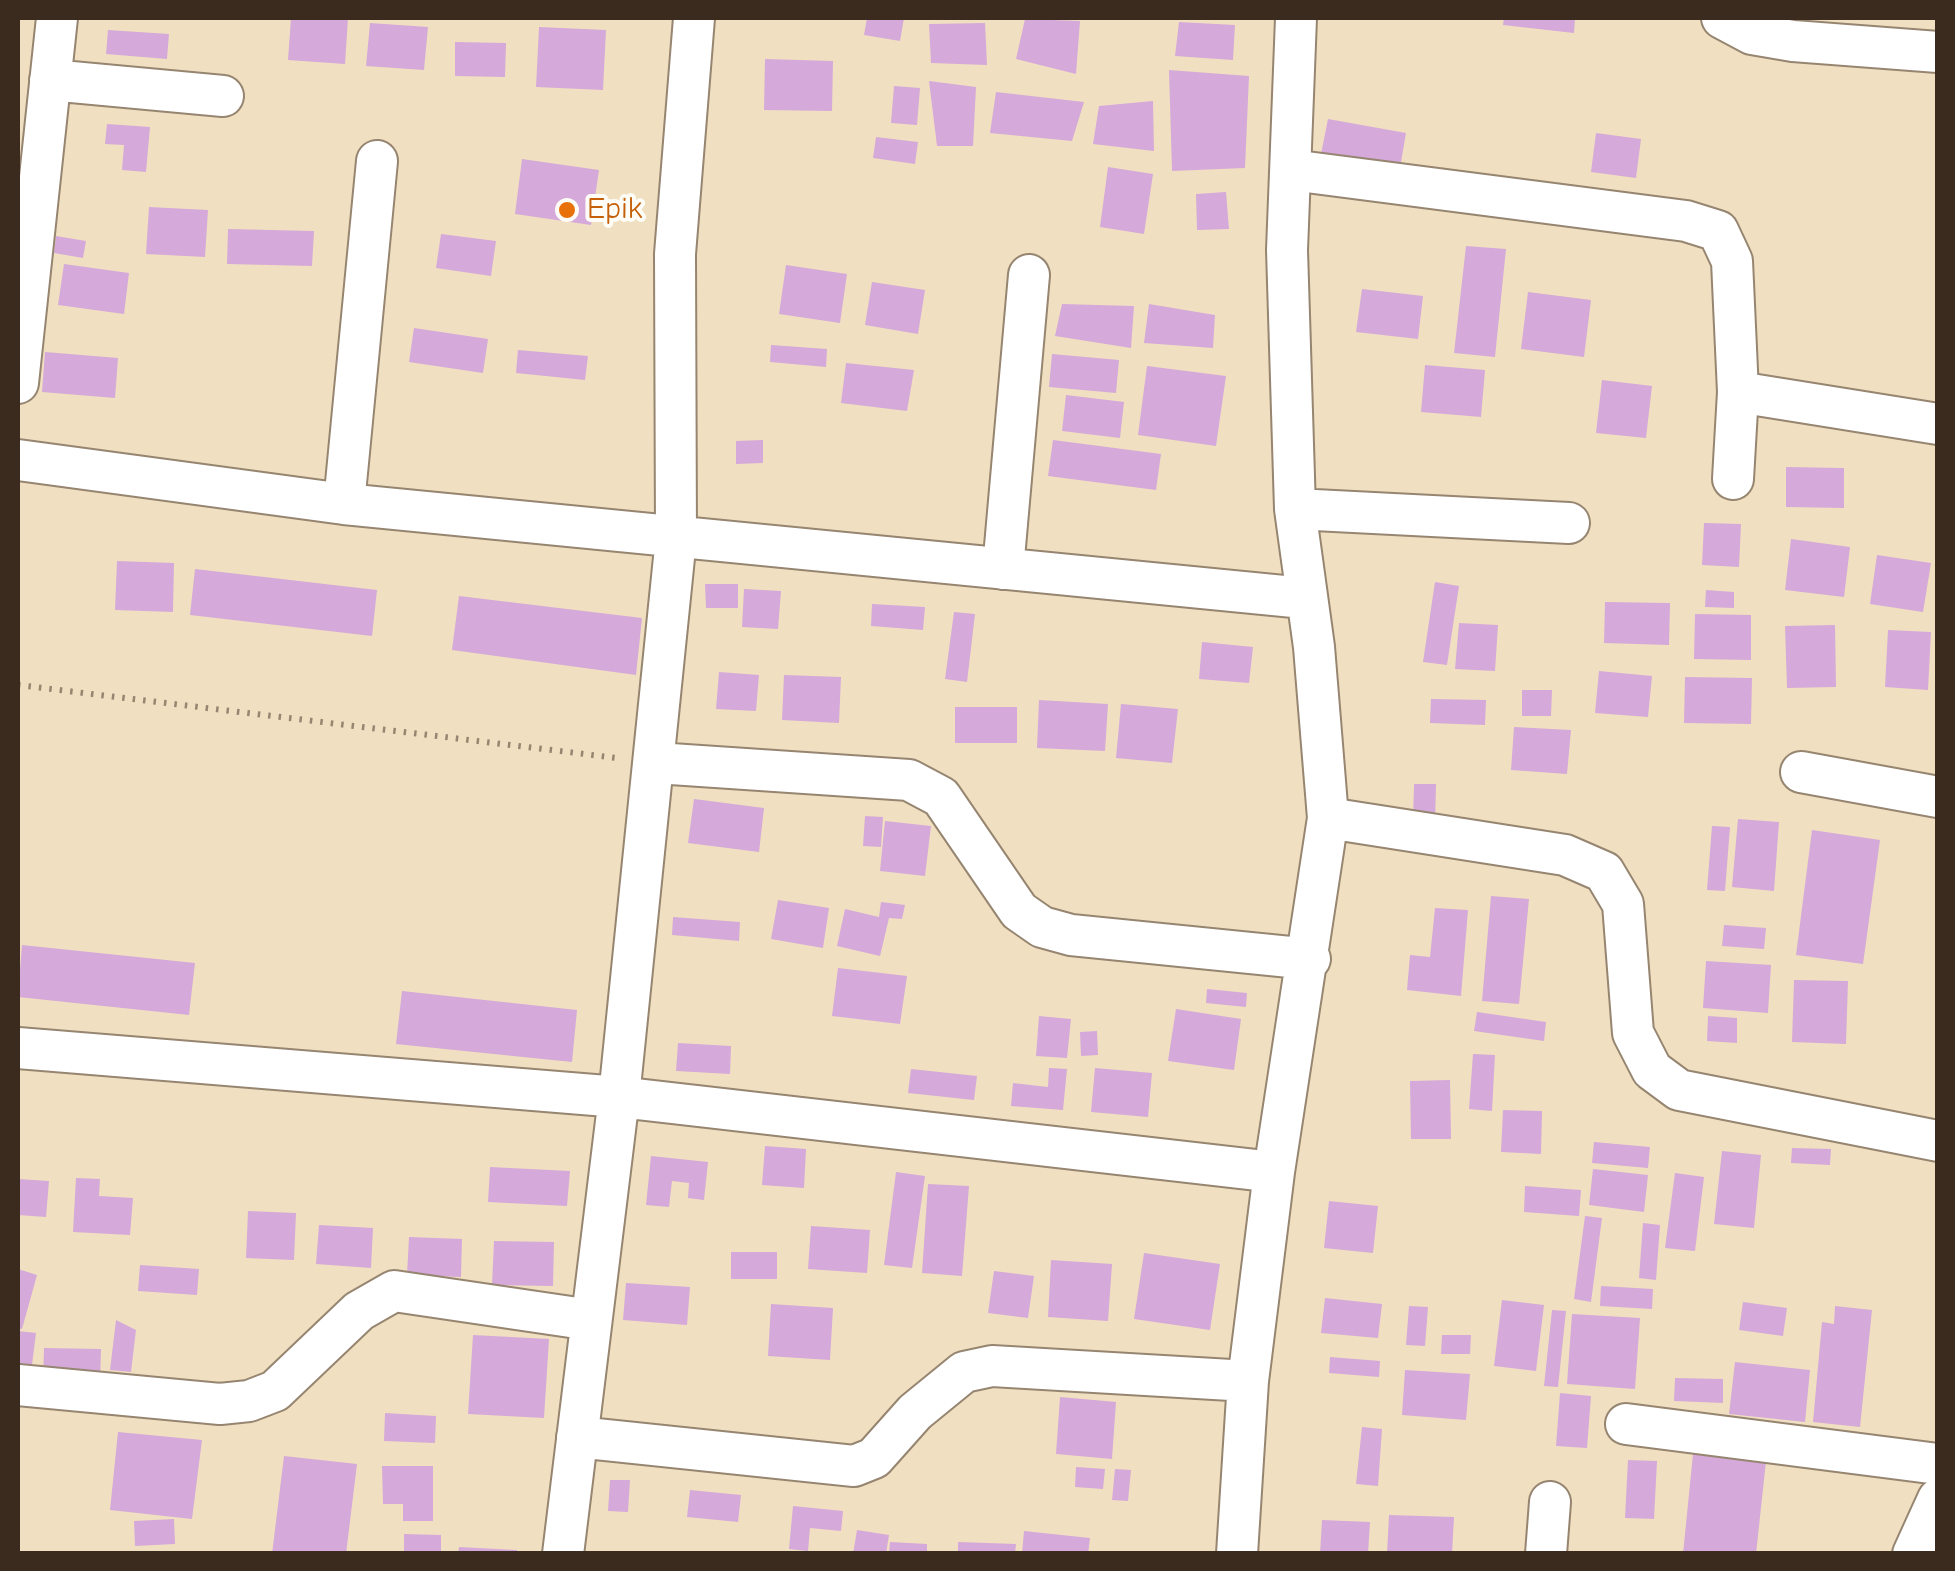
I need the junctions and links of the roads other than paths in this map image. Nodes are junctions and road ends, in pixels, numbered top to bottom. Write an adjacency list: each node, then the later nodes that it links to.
1 (57, 18): 6 (street)
2 (694, 18): 20 (street)
3 (1296, 18): 9 (street)
4 (1722, 18): 5 (street)
5 (1938, 52)
6 (50, 80): 7 (street); 10 (street)
7 (223, 96)
8 (376, 161): 17 (street)
9 (1291, 170): 13 (street); 18 (street)
10 (27, 203): 12 (street)
11 (1030, 275): 21 (street)
12 (18, 382)
13 (1738, 392): 14 (street); 16 (street)
14 (1938, 424)
15 (18, 460): 17 (street)
16 (1733, 479)
17 (344, 504): 20 (street)
18 (1295, 509): 19 (street); 22 (street)
19 (1570, 523)
20 (676, 538): 21 (street); 23 (street)
21 (1003, 569): 22 (street)
22 (1304, 598): 26 (street)
23 (656, 762): 27 (street); 29 (street)
24 (1801, 772): 25 (street)
25 (1938, 796)
26 (1328, 818): 27 (street); 30 (street)
27 (1310, 959): 31 (street)
28 (18, 1048): 29 (street)
29 (619, 1097): 31 (street); 32 (street)
30 (1938, 1141)
31 (1274, 1172): 33 (street)
32 (591, 1320): 34 (street); 36 (street)
33 (1248, 1381): 36 (street); 41 (street)
34 (18, 1385)
35 (1626, 1424): 37 (street)
36 (578, 1437): 40 (street)
37 (1938, 1464)
38 (1937, 1501): 43 (street)
39 (1550, 1502): 42 (street)
40 (563, 1554)
41 (1236, 1554)
42 (1546, 1554)
43 (1913, 1554)

